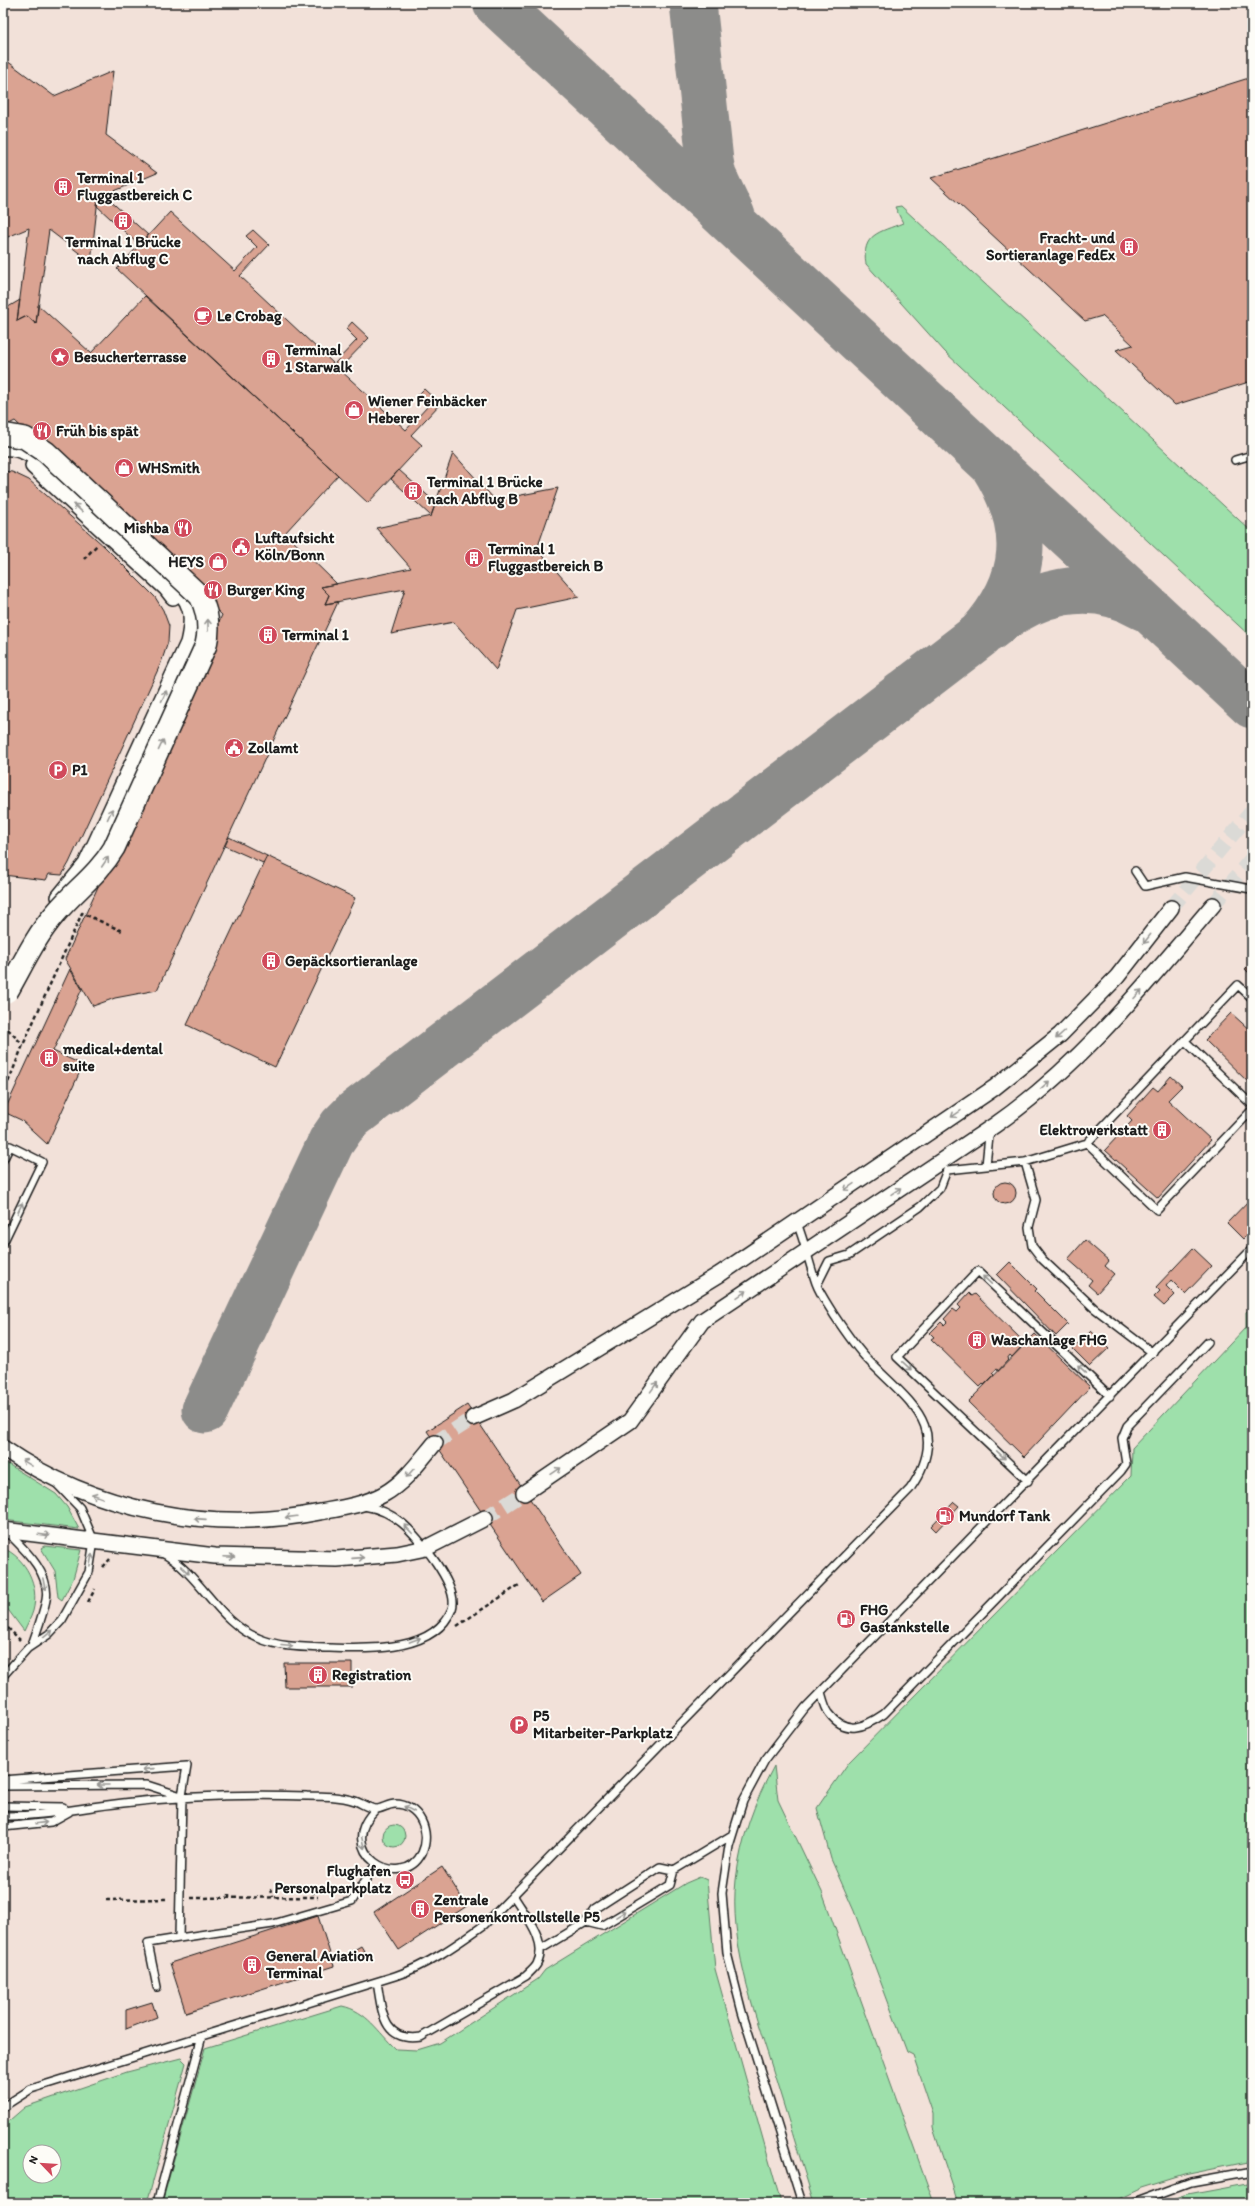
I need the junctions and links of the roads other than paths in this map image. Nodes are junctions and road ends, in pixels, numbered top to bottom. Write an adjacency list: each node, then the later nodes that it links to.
1 (3, 434): 12 (street, one-way to 1, bridge)
2 (3, 448): 6 (street)
3 (3, 455): 6 (street, one-way to 3)
4 (1252, 455): 5 (lane)
5 (1235, 460)
6 (188, 643): 12 (street, one-way to 6)
7 (1135, 871): 8 (lane)
8 (1251, 889)
9 (1213, 905): 16 (street, one-way to 9)
10 (1171, 908): 21 (street, one-way to 21)
11 (1252, 998): 13 (lane)
12 (5, 999)
13 (1185, 1041): 14 (lane); 17 (lane)
14 (1252, 1105)
15 (1252, 1110): 17 (lane)
16 (994, 1125): 20 (lane); 24 (street, one-way to 16)
17 (1087, 1143): 19 (lane)
18 (3, 1160): 22 (lane, one-way to 18)
19 (1025, 1162): 20 (lane); 27 (lane)
20 (986, 1165): 25 (lane)
21 (797, 1223): 24 (lane); 29 (street)
22 (3, 1243)
23 (1252, 1249): 27 (lane)
24 (808, 1250): 25 (lane); 34 (street, one-way to 24)
25 (817, 1285): 55 (lane)
26 (1208, 1342): 43 (lane)
27 (1153, 1353): 28 (lane)
28 (1110, 1396): 33 (lane); 33 (lane, one-way to 33)
29 (473, 1418)
30 (435, 1444): 35 (street, one-way to 35)
31 (3, 1448): 32 (street, one-way to 31)
32 (51, 1478): 35 (street, one-way to 32); 38 (lane)
33 (1028, 1480): 43 (lane)
34 (524, 1493)
35 (357, 1505): 40 (lane, one-way to 35)
36 (485, 1518): 40 (street)
37 (4, 1530): 38 (street, one-way to 38); 41 (lane, one-way to 41)
38 (94, 1541): 39 (street); 41 (lane, one-way to 38)
39 (153, 1548): 40 (street, one-way to 40); 40 (lane, one-way to 40)
40 (426, 1548)
41 (32, 1645): 42 (lane)
42 (3, 1676)
43 (821, 1692): 52 (lane)
44 (3, 1780): 46 (lane, one-way to 44)
45 (3, 1786): 46 (lane, one-way to 45)
46 (182, 1796): 48 (lane); 49 (lane); 57 (lane)
47 (3, 1806): 48 (lane)
48 (76, 1808): 50 (lane); 51 (lane, one-way to 48)
49 (376, 1809): 53 (lane, one-way to 53); 53 (lane, one-way to 49)
50 (3, 1816)
51 (3, 1827)
52 (732, 1835): 54 (lane); 65 (lane)
53 (376, 1864): 57 (lane)
54 (674, 1870): 56 (lane); 56 (lane, one-way to 54)
55 (513, 1895): 58 (lane); 59 (lane)
56 (586, 1922): 58 (lane)
57 (179, 1938): 60 (lane)
58 (541, 1949): 59 (lane)
59 (377, 1982): 61 (lane)
60 (157, 1987)
61 (202, 2036): 62 (lane); 64 (lane)
62 (3, 2107)
63 (1252, 2171): 66 (lane)
64 (157, 2203)
65 (802, 2203)
66 (1134, 2203)

